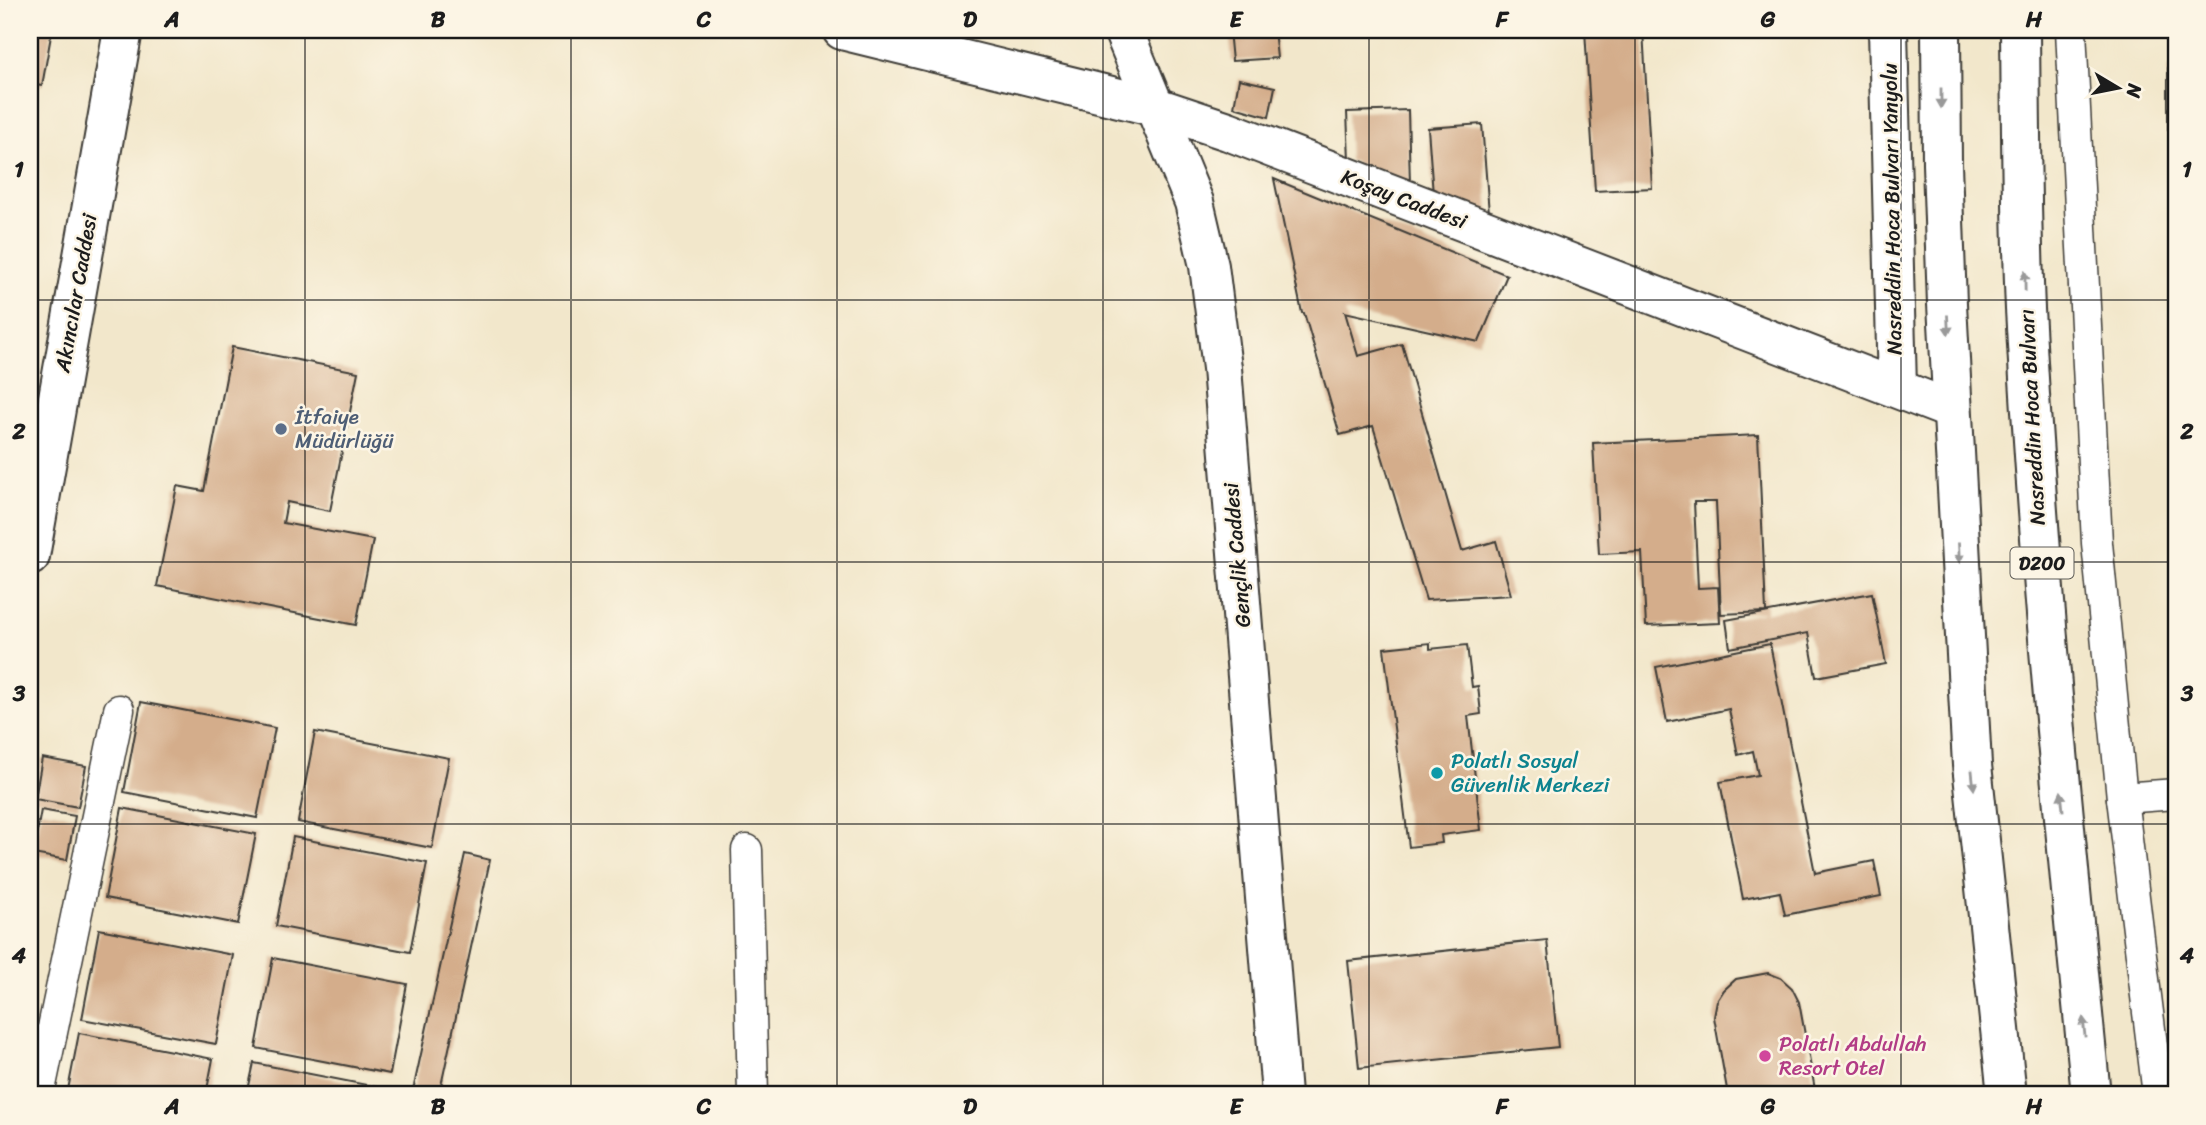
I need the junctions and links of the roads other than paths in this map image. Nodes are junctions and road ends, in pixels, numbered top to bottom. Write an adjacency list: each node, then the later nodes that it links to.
1 (123, 30): 11 (main road, Akıncılar Caddesi)
2 (842, 30): 8 (main road, Koşay Caddesi)
3 (1123, 30): 8 (main road, Gençlik Caddesi)
4 (1888, 30): 9 (main road, Nasreddin Hoca Bulvarı Yanyolu)
5 (1941, 30): 10 (main road, one-way to 10)
6 (2020, 30): 20 (main road, Nasreddin Hoca Bulvarı / D200, one-way to 6)
7 (2071, 30): 14 (street)
8 (1156, 107): 9 (main road, Koşay Caddesi); 18 (main road, Gençlik Caddesi)
9 (1896, 388): 10 (main road, Koşay Caddesi)
10 (1952, 410): 19 (main road, one-way to 19)
11 (30, 556)
12 (119, 710): 16 (street)
13 (2176, 794): 14 (street)
14 (2122, 798): 21 (street)
15 (747, 850): 17 (street)
16 (38, 1095)
17 (753, 1095)
18 (1281, 1095)
19 (2007, 1095)
20 (2091, 1095)
21 (2158, 1095)

